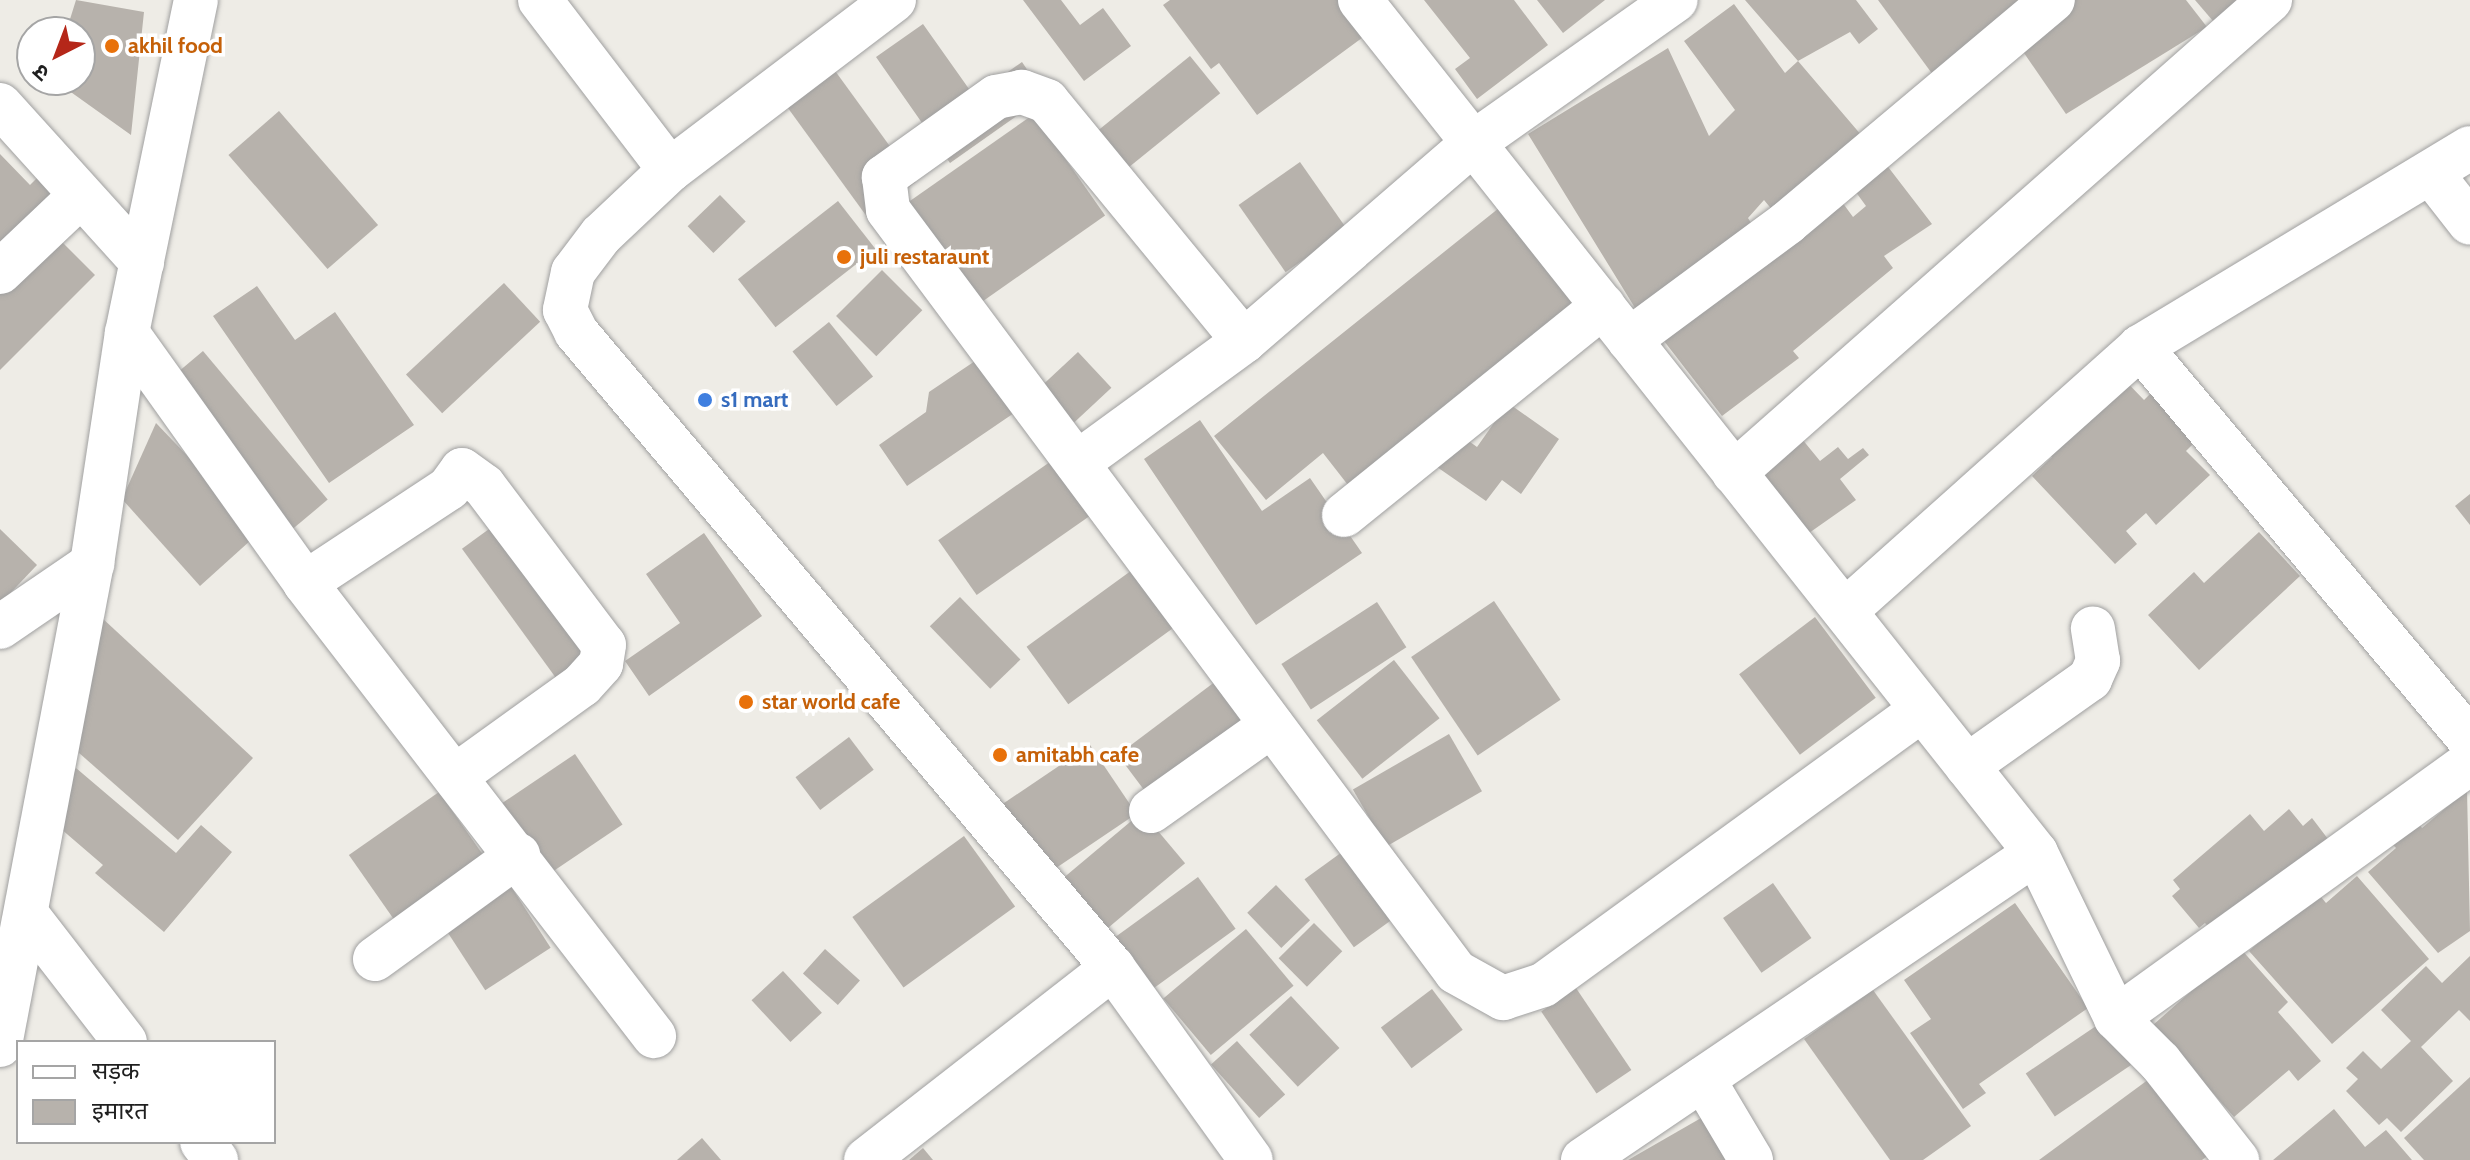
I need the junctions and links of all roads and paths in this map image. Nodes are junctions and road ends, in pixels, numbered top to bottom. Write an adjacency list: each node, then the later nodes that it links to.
1 (196, 0): 15 (street)
2 (540, 0): 11 (street)
3 (894, 0): 11 (street)
4 (1360, 0): 9 (street)
5 (1676, 0): 9 (street)
6 (2053, 0): 17 (street)
7 (2270, 0): 22 (street)
8 (0, 105): 13 (street)
9 (1473, 143): 17 (street); 19 (street)
10 (2470, 148): 12 (street)
11 (670, 170): 40 (street)
12 (2431, 173): 14 (street); 20 (street)
13 (79, 197): 15 (street); 16 (street)
14 (2470, 223)
15 (142, 262): 18 (street)
16 (0, 272)
17 (1616, 323): 22 (street); 23 (street)
18 (127, 333): 24 (street); 25 (street)
19 (1244, 341): 21 (street); 21 (street)
20 (2140, 347): 26 (street); 31 (street)
21 (1077, 463): 30 (street)
22 (1734, 473): 26 (street)
23 (1344, 515)
24 (92, 564): 27 (street); 38 (street)
25 (305, 583): 34 (street); 34 (street)
26 (1845, 611): 29 (street)
27 (0, 627)
28 (2093, 628): 33 (street)
29 (1922, 710): 30 (street); 33 (street)
30 (1272, 725): 35 (street)
31 (2470, 740)
32 (2470, 763): 41 (street)
33 (1967, 766): 36 (street)
34 (458, 774): 37 (street)
35 (1151, 811)
36 (2036, 853): 41 (street); 45 (street)
37 (518, 855): 39 (street); 42 (street)
38 (27, 915): 43 (street); 44 (street)
39 (375, 959)
40 (1113, 968): 48 (street); 49 (street)
41 (2116, 1018): 52 (street)
42 (654, 1036)
43 (123, 1040)
44 (0, 1045)
45 (1703, 1079): 50 (street); 51 (street)
46 (204, 1144): 47 (street)
47 (216, 1160)
48 (866, 1160)
49 (1251, 1160)
50 (1583, 1160)
51 (1751, 1160)
52 (2237, 1160)

